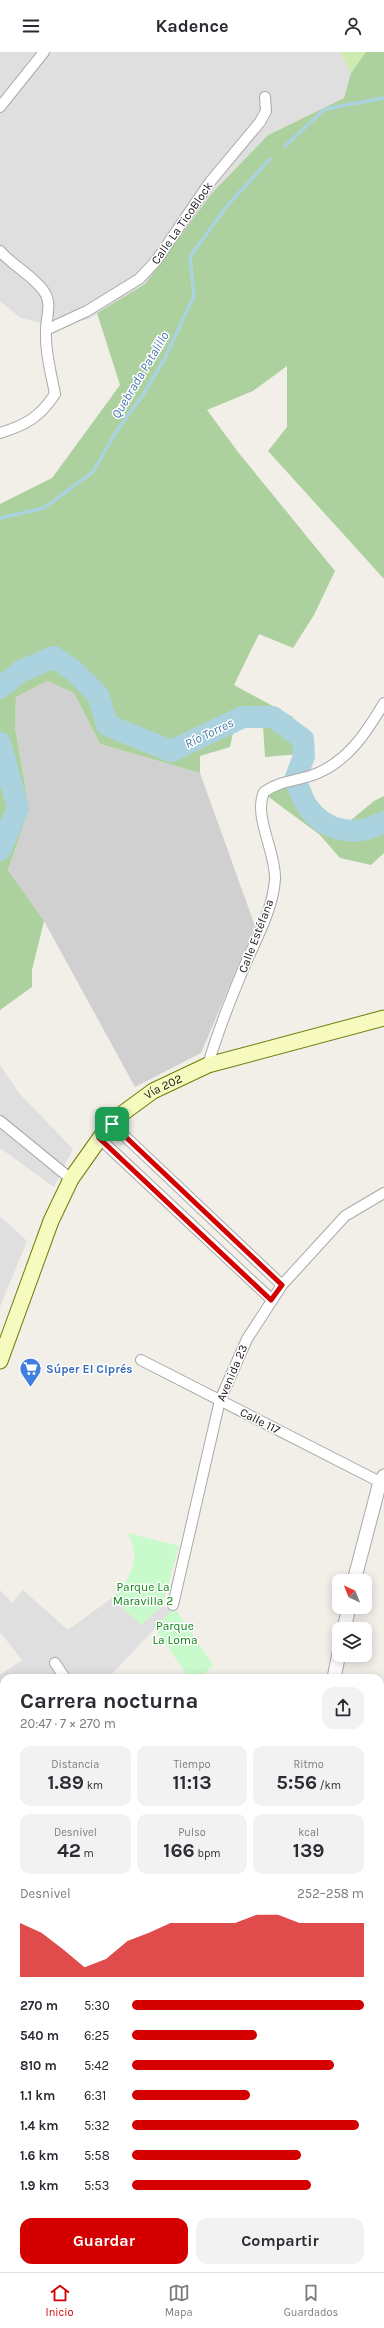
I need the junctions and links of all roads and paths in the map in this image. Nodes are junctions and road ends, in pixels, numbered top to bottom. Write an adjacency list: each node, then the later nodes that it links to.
1 (44, 52): 3 (street)
2 (265, 97): 5 (street, Calle La TicoBlock)
3 (0, 107)
4 (0, 251): 5 (street)
5 (46, 330): 6 (street)
6 (0, 434)
7 (384, 703): 9 (street, Calle Estéfana)
8 (384, 1018): 9 (main road, Vía 202)
9 (208, 1065): 11 (main road, Vía 202)
10 (0, 1121): 13 (street)
11 (112, 1124): 12 (main road, Vía 202); 15 (street)
12 (99, 1138): 13 (main road, Vía 202); 16 (street)
13 (71, 1179): 18 (main road, Vía 202)
14 (384, 1193): 15 (street, Avenida 23)
15 (282, 1285): 16 (street, Avenida 23)
16 (271, 1300): 19 (street, Avenida 23)
17 (141, 1360): 19 (street, Calle 117)
18 (0, 1361)
19 (220, 1400): 20 (street, Calle 117); 22 (street, Avenida 23)
20 (382, 1479): 21 (street)
21 (356, 1574)
22 (173, 1605)
23 (337, 1662): 26 (street)
24 (55, 1663): 25 (street)
25 (60, 1674)
26 (335, 1674)

